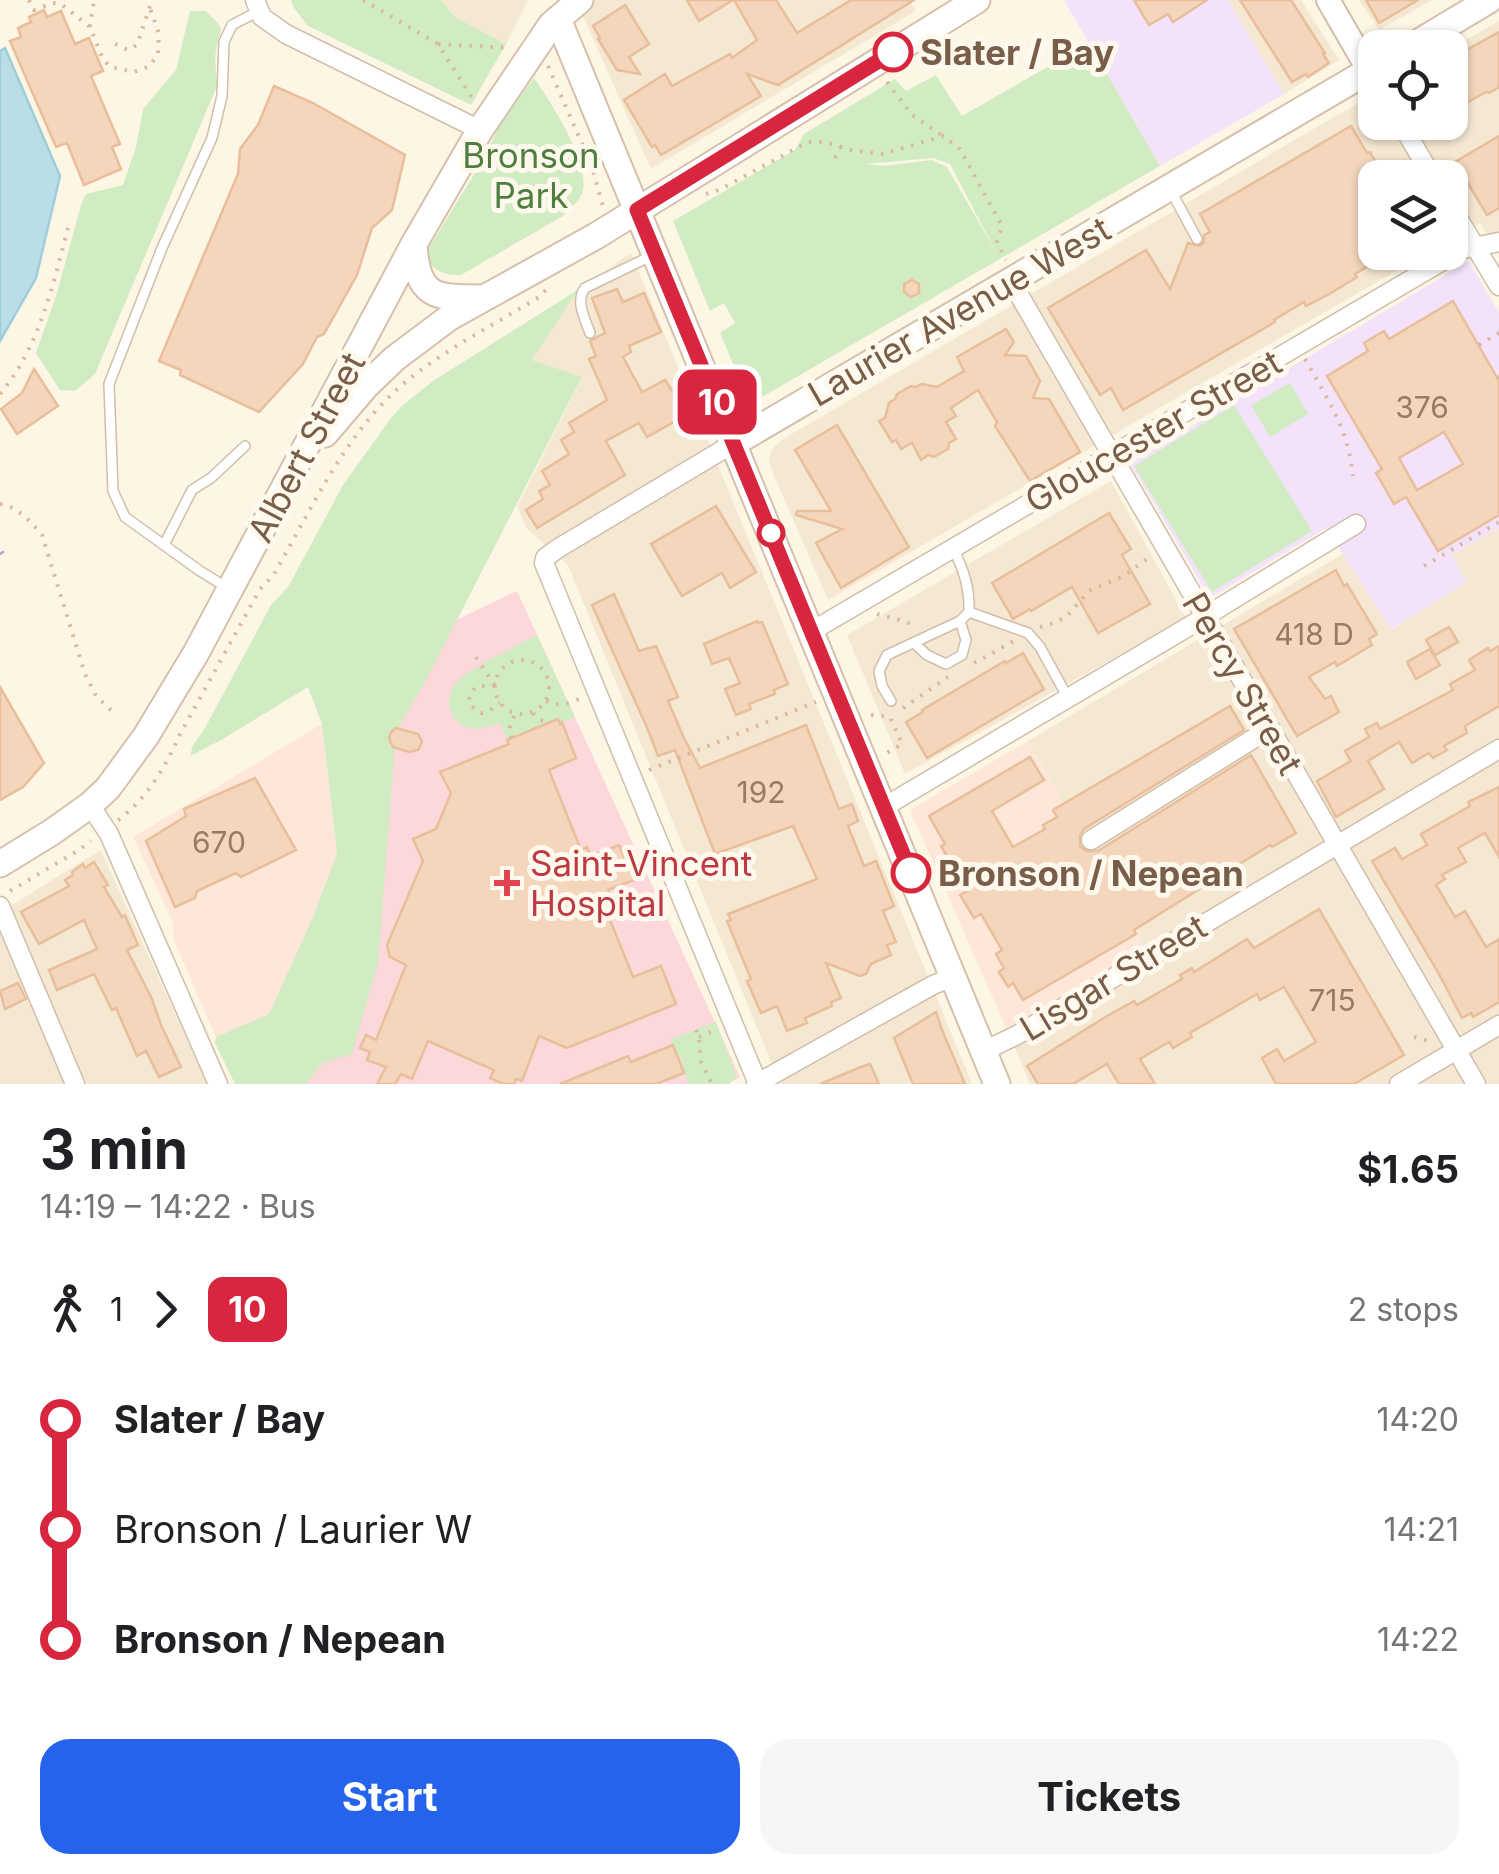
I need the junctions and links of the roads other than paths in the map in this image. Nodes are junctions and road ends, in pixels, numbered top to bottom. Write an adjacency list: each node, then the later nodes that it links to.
1 (580, 0): 6 (main road, Albert Street)
2 (977, 0): 12 (main road)
3 (1328, 0): 8 (street)
4 (1489, 0): 7 (main road)
5 (257, 6): 10 (street); 28 (lane)
6 (554, 9): 10 (main road, Albert Street); 12 (main road)
7 (1439, 30)
8 (1358, 49)
9 (1358, 81): 11 (main road, Laurier Avenue West)
10 (480, 130): 16 (main road, Albert Street)
11 (1170, 188): 14 (lane); 19 (main road, Laurier Avenue West)
12 (637, 210): 18 (main road); 21 (main road)
13 (1468, 236): 17 (street)
14 (1196, 239)
15 (1499, 242): 17 (street, Gloucester Street)
16 (414, 244): 21 (main road); 26 (main road, Albert Street)
17 (1475, 247): 20 (street); 25 (street, Gloucester Street)
18 (656, 254): 22 (lane); 23 (main road)
19 (1008, 271): 23 (main road, Laurier Avenue West); 25 (street, Percy Street)
20 (1499, 286)
21 (482, 298): 26 (main road)
22 (590, 333)
23 (734, 443): 34 (main road); 52 (street, Laurier Avenue West)
24 (245, 446): 28 (lane)
25 (1110, 456): 29 (street, Gloucester Street); 32 (street, Percy Street)
26 (296, 468): 30 (main road, Albert Street)
27 (1356, 524): 32 (street)
28 (164, 545): 30 (lane)
29 (953, 549): 31 (lane); 34 (street, Gloucester Street)
30 (230, 589): 40 (main road, Albert Street)
31 (969, 612): 33 (lane); 36 (lane)
32 (1204, 618): 36 (street); 38 (street, Percy Street)
33 (960, 621): 35 (lane); 35 (lane)
34 (812, 631): 41 (main road)
35 (919, 641): 37 (lane)
36 (1068, 698): 41 (street)
37 (891, 701)
38 (1270, 729): 42 (street); 43 (street, Percy Street)
39 (1499, 749): 43 (street, Lisgar Street)
40 (90, 805): 44 (main road, Albert Street); 51 (street)
41 (884, 807): 46 (main road)
42 (1091, 840)
43 (1336, 844): 48 (street, Lisgar Street); 49 (street, Percy Street)
44 (0, 864)
45 (0, 906): 50 (street)
46 (953, 977): 48 (main road); 52 (street)
47 (1499, 1025): 49 (street)
48 (984, 1051): 53 (main road)
49 (1457, 1051): 54 (street); 55 (street, Percy Street)
50 (74, 1084)
51 (218, 1084)
52 (757, 1084)
53 (997, 1084)
54 (1399, 1084)
55 (1476, 1084)

